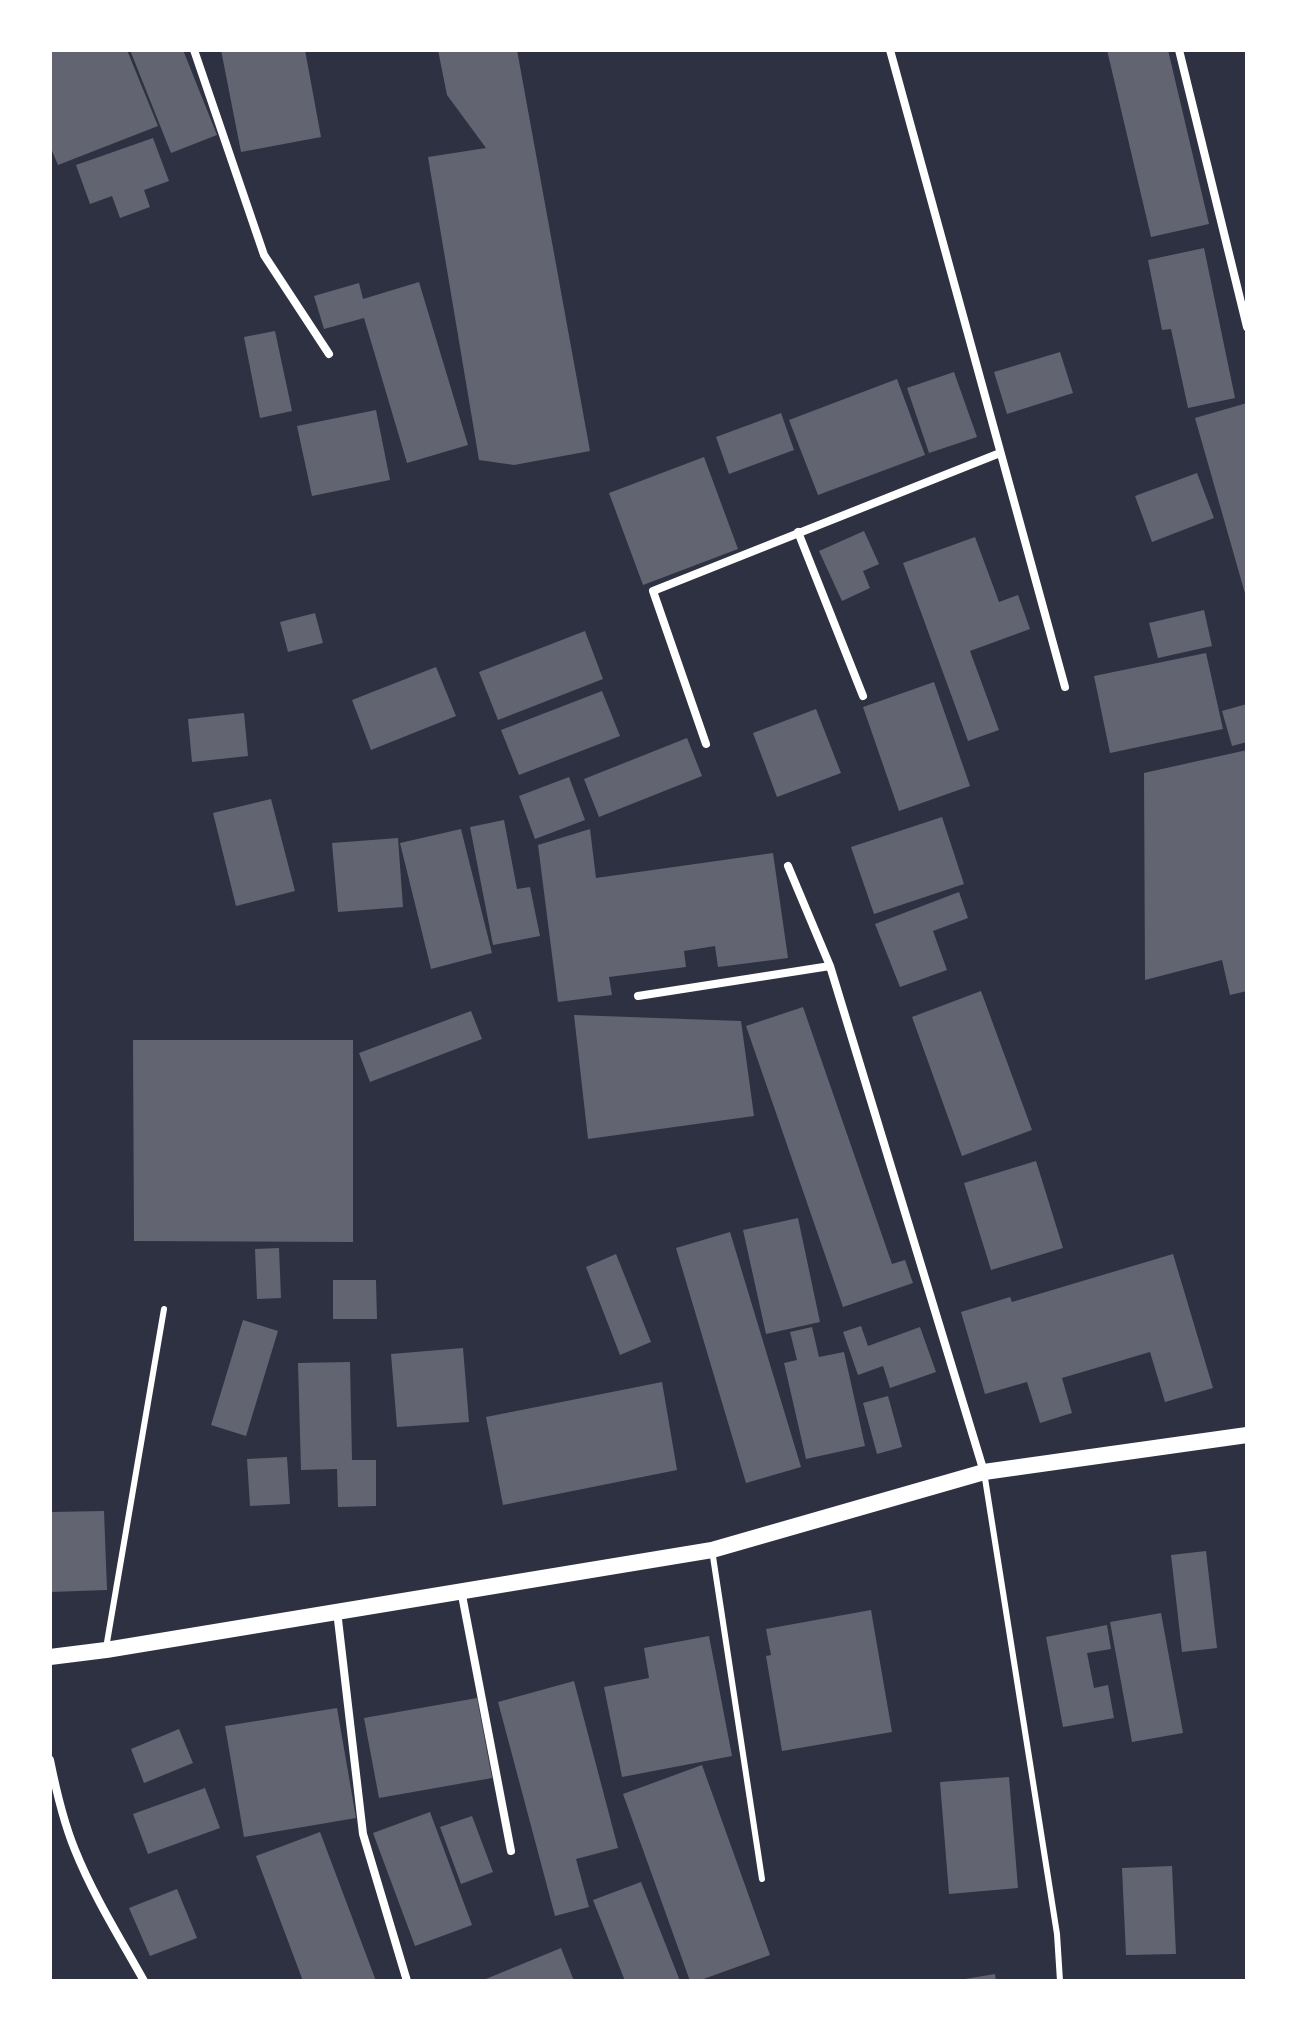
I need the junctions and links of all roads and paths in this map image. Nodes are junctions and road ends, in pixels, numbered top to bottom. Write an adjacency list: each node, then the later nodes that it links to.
1 (194, 50): 5 (street)
2 (890, 50): 6 (street)
3 (1179, 50): 4 (street)
4 (1247, 327)
5 (329, 354)
6 (1000, 453): 7 (street); 8 (street)
7 (798, 532): 9 (street); 10 (street)
8 (1065, 687)
9 (863, 696)
10 (706, 744)
11 (788, 866): 12 (street)
12 (830, 966): 13 (street); 16 (street)
13 (638, 996)
14 (164, 1309): 20 (lane)
15 (1247, 1435): 16 (main road)
16 (984, 1472): 17 (main road); 27 (lane)
17 (712, 1550): 18 (main road); 24 (lane)
18 (461, 1590): 19 (main road); 23 (street)
19 (337, 1611): 20 (main road); 26 (street)
20 (106, 1650): 21 (main road)
21 (50, 1657)
22 (50, 1760): 25 (street)
23 (511, 1851)
24 (762, 1879)
25 (144, 1981)
26 (407, 1981)
27 (1060, 1981)

